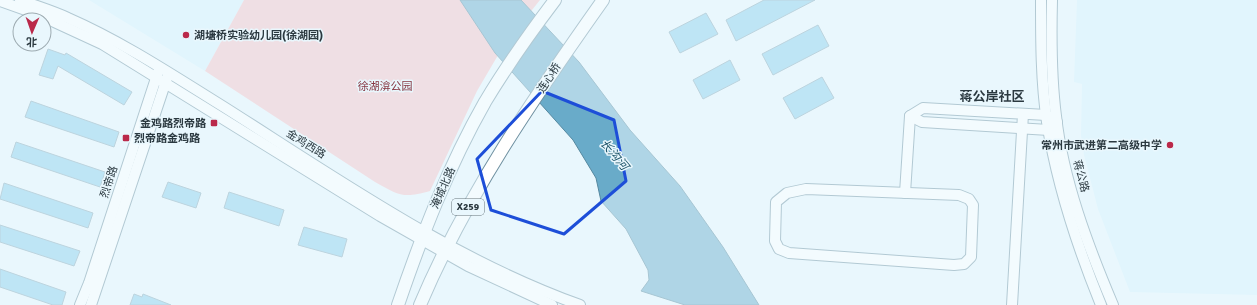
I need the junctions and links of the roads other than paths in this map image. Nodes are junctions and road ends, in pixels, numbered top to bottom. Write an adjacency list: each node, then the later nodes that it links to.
1 (20, 0): 7 (street, 烈帝路)
2 (603, 0): 16 (main road, 连心桥 / X259)
3 (1041, 0): 9 (street, 蒋公路)
4 (1052, 0): 11 (street, 蒋公路)
5 (0, 1): 7 (street, 金鸡西路)
6 (552, 4): 15 (main road, 淹城北路 / X259)
7 (164, 77): 15 (street, 金鸡西路); 17 (street, 烈帝路); 18 (street, 烈帝路)
8 (1023, 114): 9 (street); 10 (street); 12 (street)
9 (1046, 115): 11 (street); 13 (street, 蒋公路)
10 (910, 116): 12 (street); 14 (street)
11 (1057, 122): 13 (street); 25 (street, 蒋公路)
12 (1022, 129): 13 (street); 23 (street)
13 (1049, 130): 24 (street, 蒋公路)
14 (905, 193): 14 (street)
15 (422, 235): 16 (street, 金鸡西路); 19 (main road, 淹城北路 / X259)
16 (447, 249): 20 (main road, X259); 21 (street, 金鸡西路); 22 (street, 金鸡西路)
17 (80, 305)
18 (91, 305)
19 (398, 305)
20 (420, 305)
21 (552, 305)
22 (580, 305)
23 (1012, 305)
24 (1101, 305)
25 (1113, 305)

